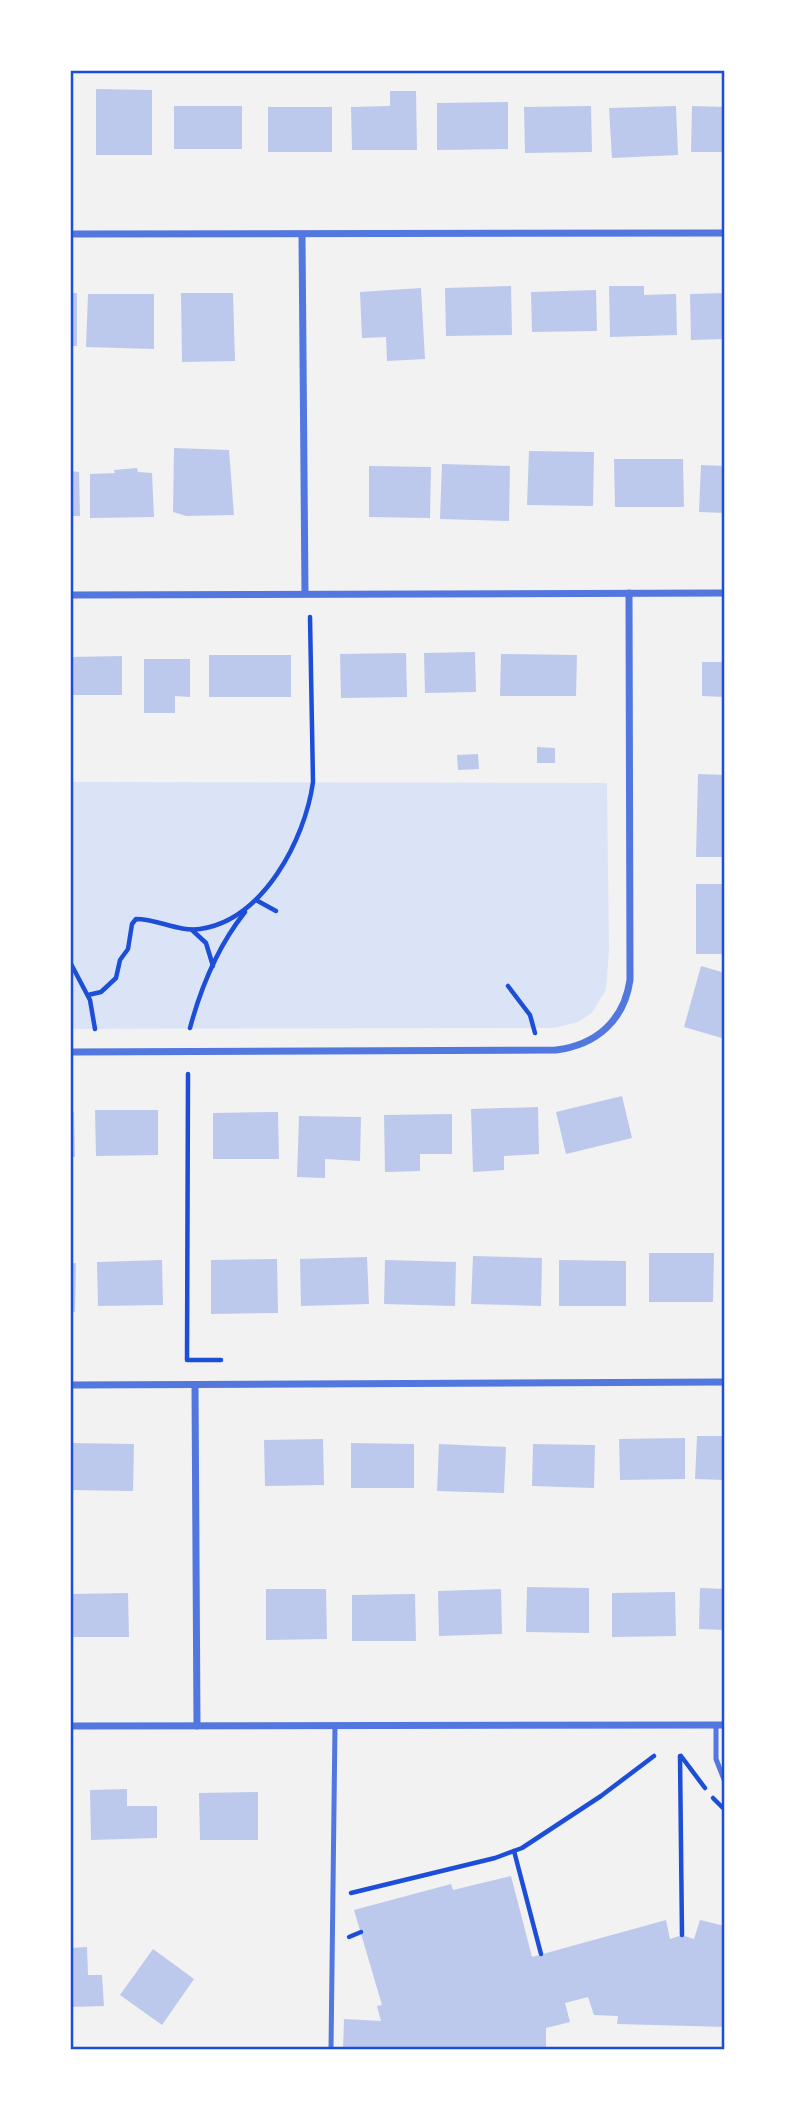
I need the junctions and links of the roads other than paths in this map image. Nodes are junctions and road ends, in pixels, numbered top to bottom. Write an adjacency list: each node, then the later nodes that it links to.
1 (725, 233): 3 (street)
2 (70, 234): 3 (street)
3 (302, 235): 4 (street)
4 (305, 593): 5 (street); 7 (street)
5 (629, 593): 6 (street); 8 (street)
6 (725, 593)
7 (70, 595)
8 (70, 1052)
9 (725, 1382): 11 (street)
10 (70, 1385): 11 (street)
11 (195, 1385): 15 (street)
12 (716, 1725): 13 (street); 16 (street); 17 (lane)
13 (725, 1725)
14 (70, 1726): 15 (street)
15 (197, 1726): 16 (street)
16 (335, 1726): 18 (lane)
17 (725, 1782)
18 (331, 2050)

